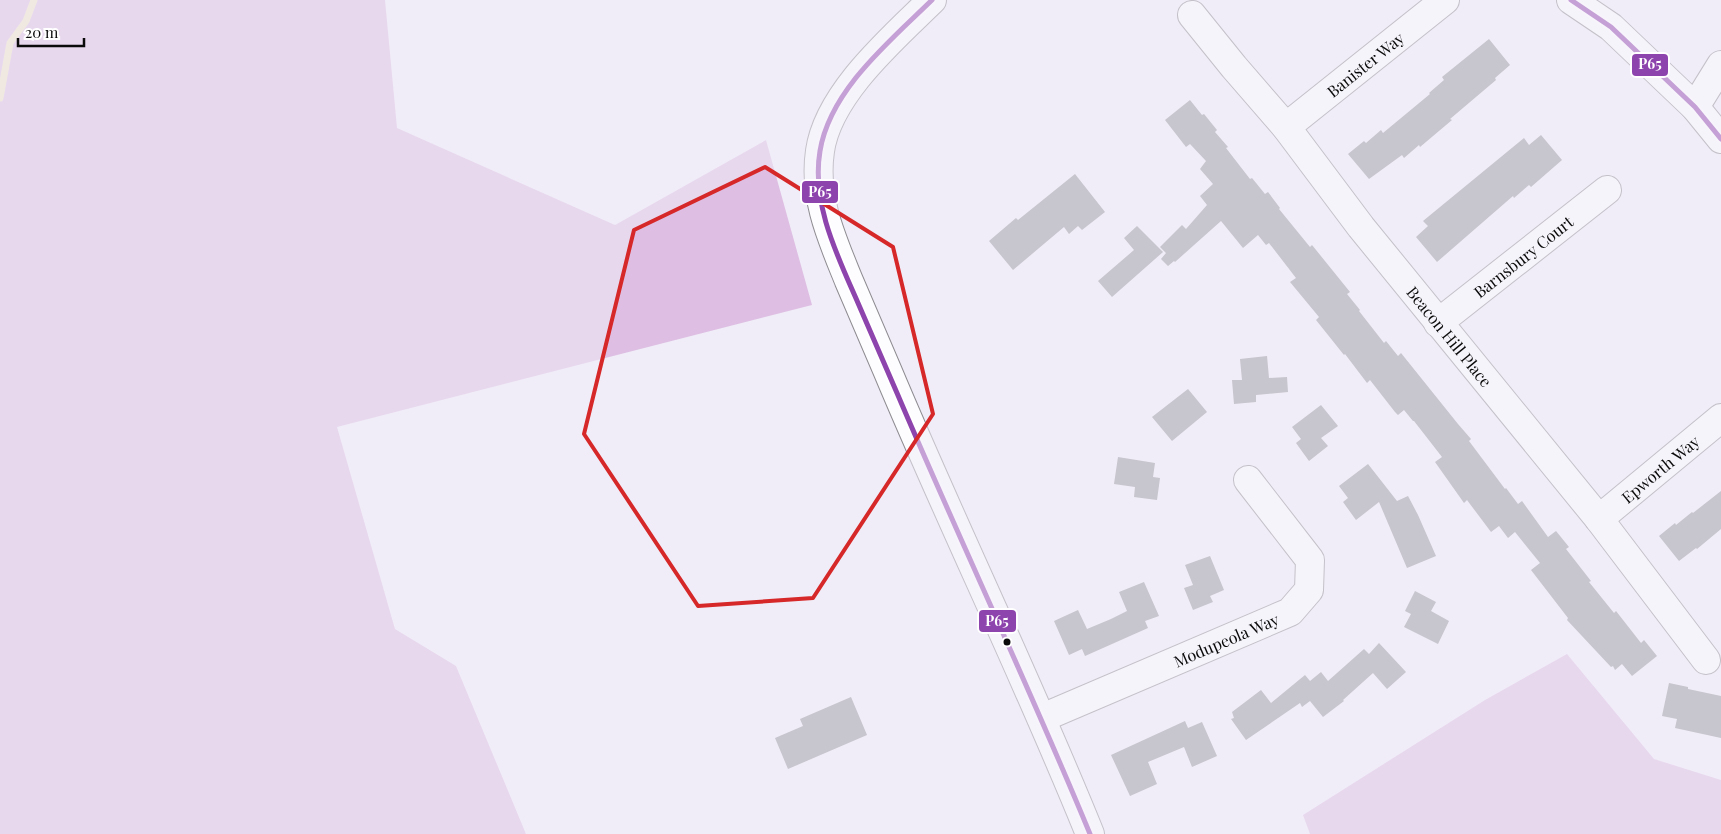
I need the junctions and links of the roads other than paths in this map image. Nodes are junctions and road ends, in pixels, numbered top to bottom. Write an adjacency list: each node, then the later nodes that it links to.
1 (932, 0): 15 (street)
2 (1445, 0): 7 (street, Banister Way)
3 (1571, 0): 6 (street)
4 (1192, 15): 7 (street, Beacon Hill Place)
5 (1721, 65): 6 (street)
6 (1695, 107): 8 (street)
7 (1286, 127): 10 (street, Beacon Hill Place)
8 (1721, 139)
9 (1607, 190): 10 (street, Barnsbury Court)
10 (1438, 323): 13 (street, Beacon Hill Place)
11 (1721, 418): 13 (street, Epworth Way)
12 (1248, 480): 15 (street, Modupeola Way)
13 (1599, 519): 14 (street, Beacon Hill Place)
14 (1706, 660)
15 (1042, 718): 16 (street)
16 (1090, 834)

